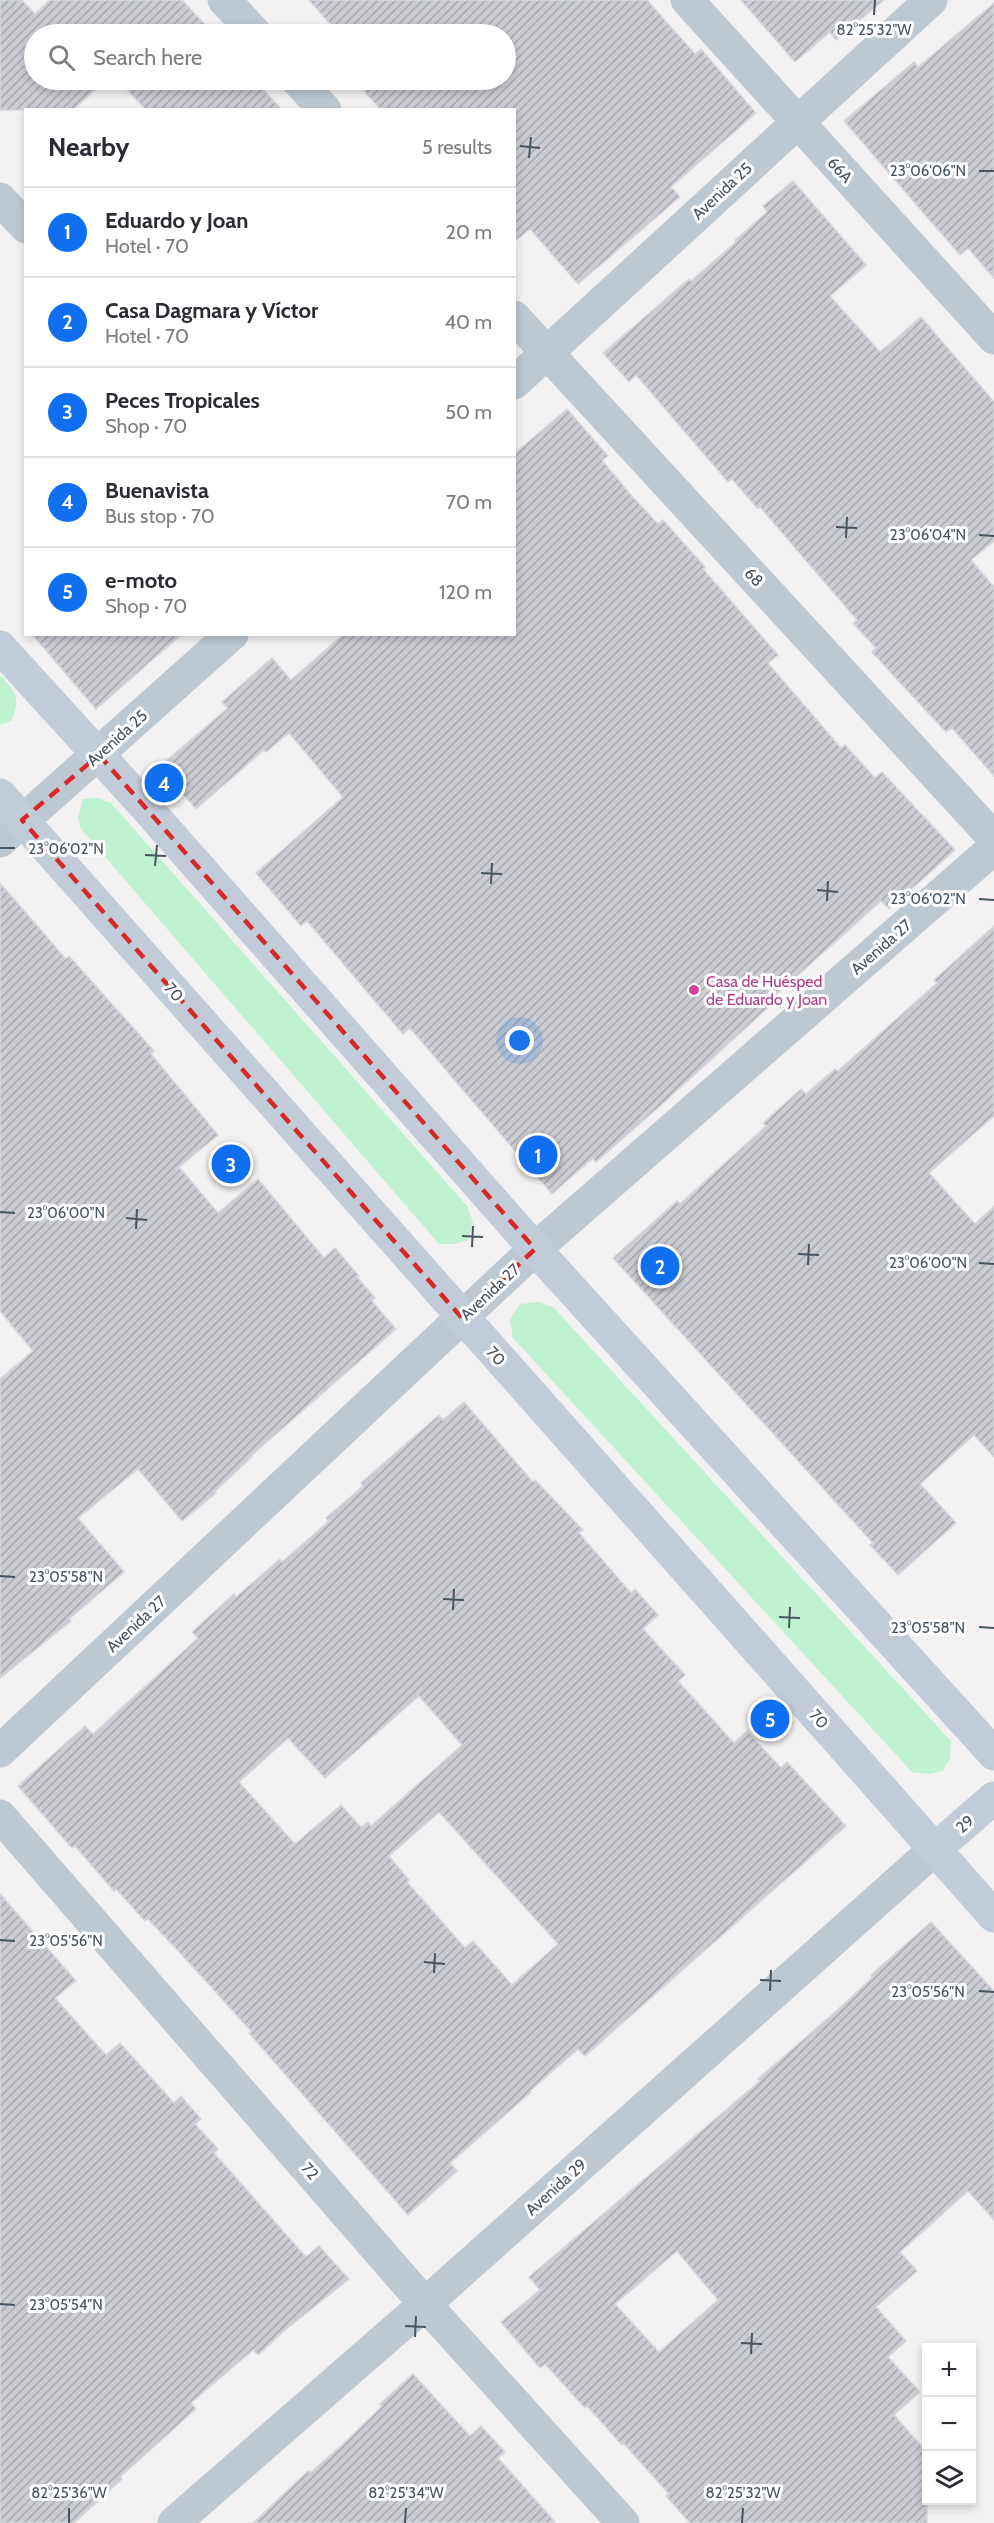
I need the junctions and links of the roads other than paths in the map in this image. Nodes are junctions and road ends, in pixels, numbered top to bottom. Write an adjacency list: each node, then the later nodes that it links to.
1 (224, 0): 4 (street)
2 (687, 0): 7 (street, 66A)
3 (931, 0): 7 (street, Avenida 25)
4 (247, 24)
5 (306, 90): 6 (street)
6 (323, 108)
7 (796, 122): 11 (street, 66A); 12 (street, Avenida 25)
8 (0, 199): 9 (street)
9 (24, 225)
10 (516, 319): 12 (street, 68)
11 (994, 338)
12 (548, 353): 13 (street, Avenida 25); 19 (street, 68)
13 (516, 381)
14 (230, 636): 16 (street, Avenida 25)
15 (0, 646): 16 (main road)
16 (99, 756): 18 (street, Avenida 25); 21 (main road)
17 (0, 795): 18 (main road, 70)
18 (11, 830): 22 (main road, 70)
19 (994, 838)
20 (994, 848): 21 (street, Avenida 27)
21 (535, 1249): 22 (street, Avenida 27); 24 (main road)
22 (462, 1318): 23 (street, Avenida 27); 27 (main road, 70)
23 (0, 1751)
24 (994, 1754)
25 (994, 1798): 27 (main road, 29)
26 (0, 1816): 29 (street, 72)
27 (935, 1849): 28 (main road, 70); 29 (street, Avenida 29)
28 (994, 1916)
29 (425, 2304): 30 (street, Avenida 29); 31 (street, 72)
30 (174, 2523)
31 (623, 2523)

